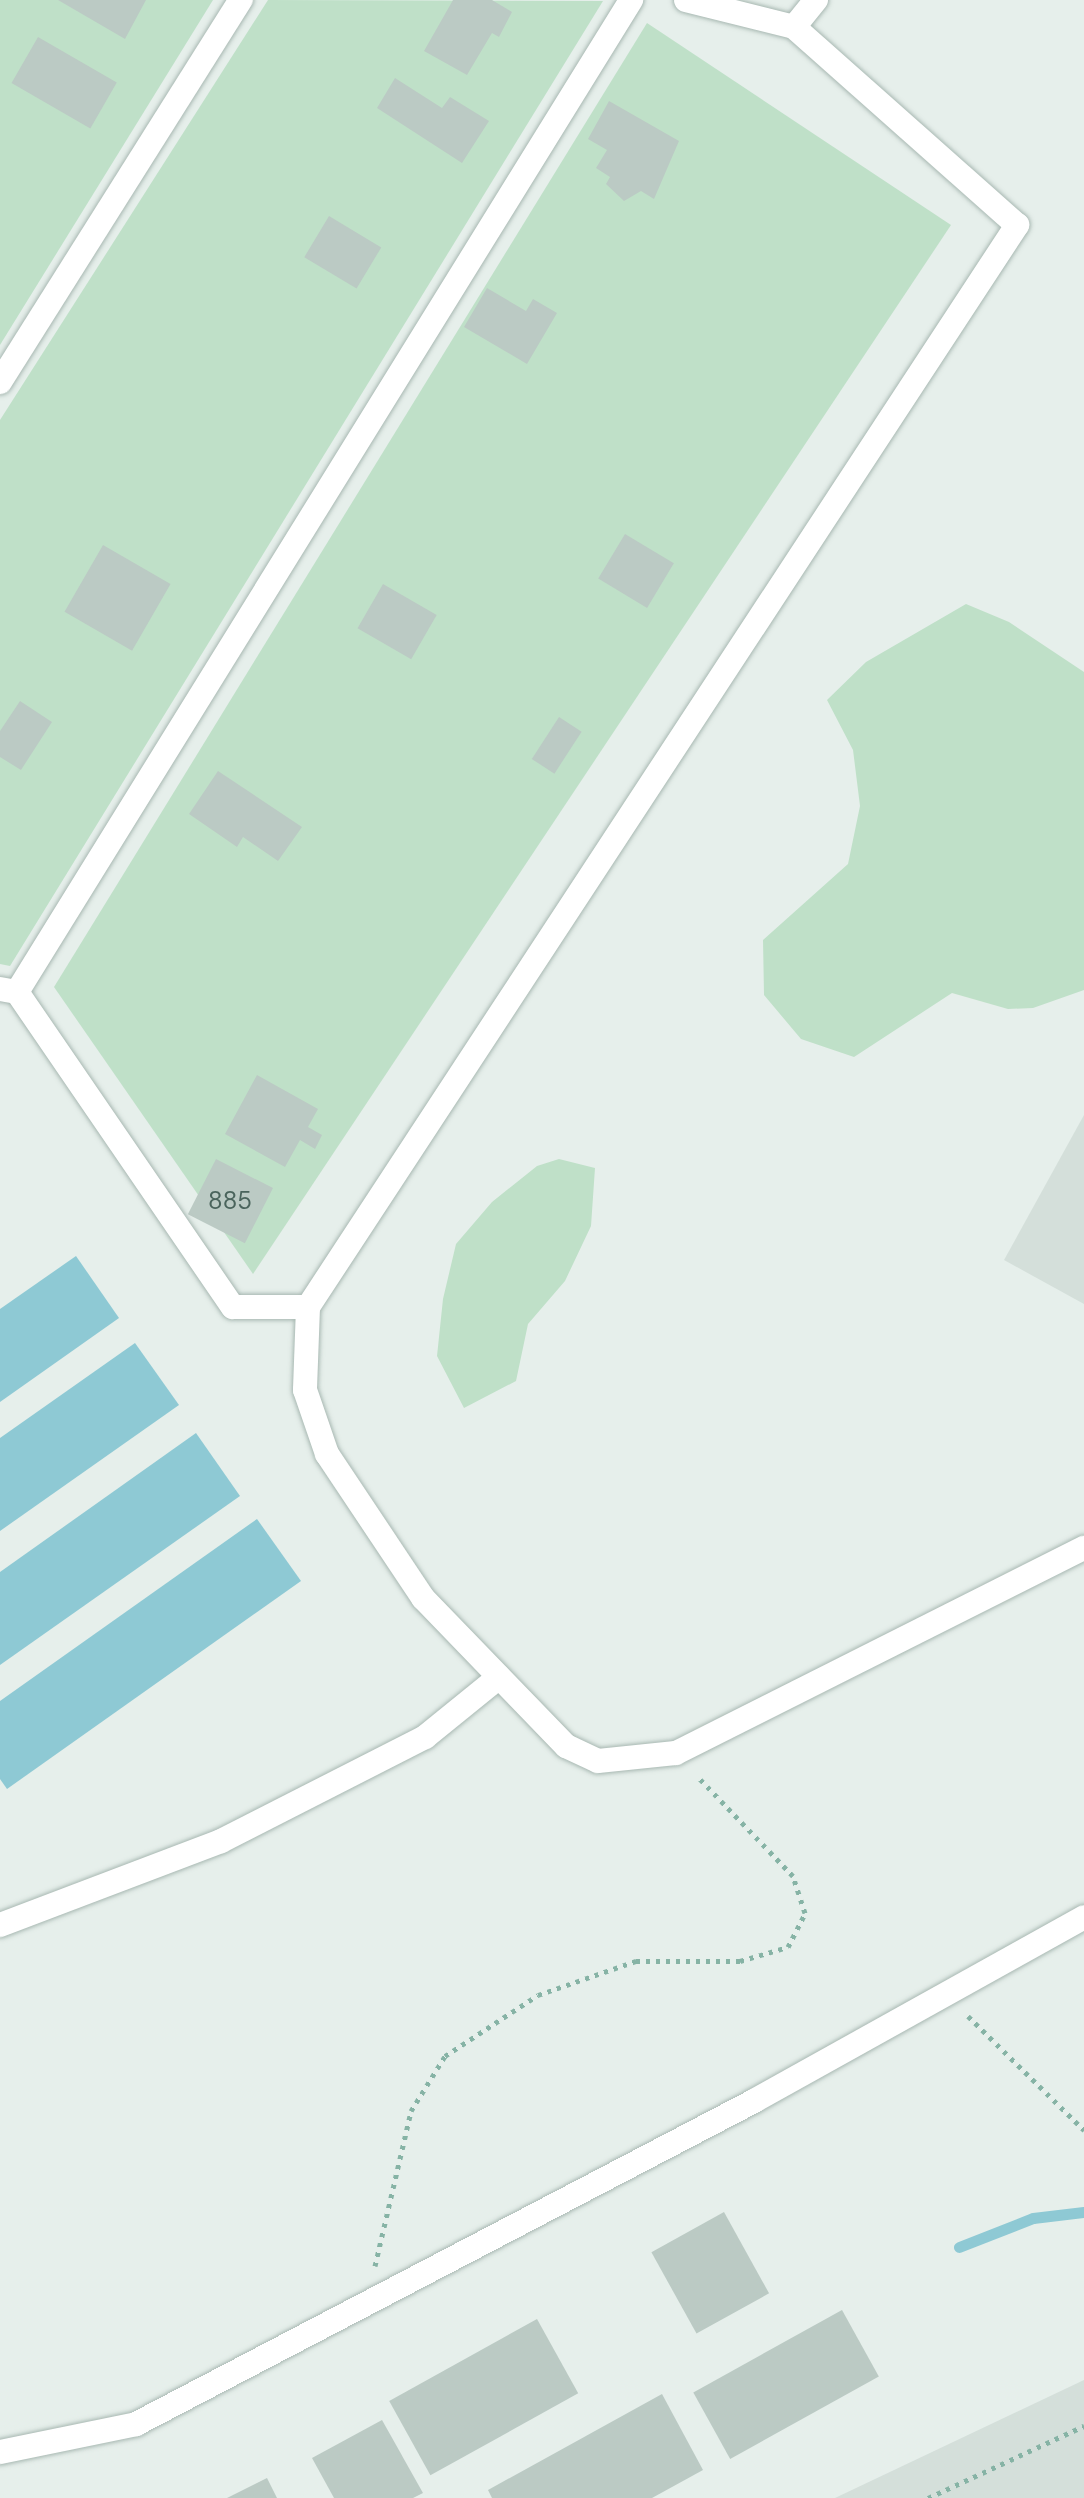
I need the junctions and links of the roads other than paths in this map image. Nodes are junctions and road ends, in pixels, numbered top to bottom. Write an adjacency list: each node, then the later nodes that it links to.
1 (241, 0): 6 (street)
2 (631, 0): 7 (street)
3 (686, 0): 5 (street)
4 (816, 0): 5 (street)
5 (794, 27): 8 (street)
6 (0, 382)
7 (9, 991): 8 (street)
8 (308, 1307): 10 (street)
9 (1084, 1548): 10 (street)
10 (499, 1677): 12 (street)
11 (1084, 1917): 13 (street)
12 (0, 1925)
13 (0, 2452)

